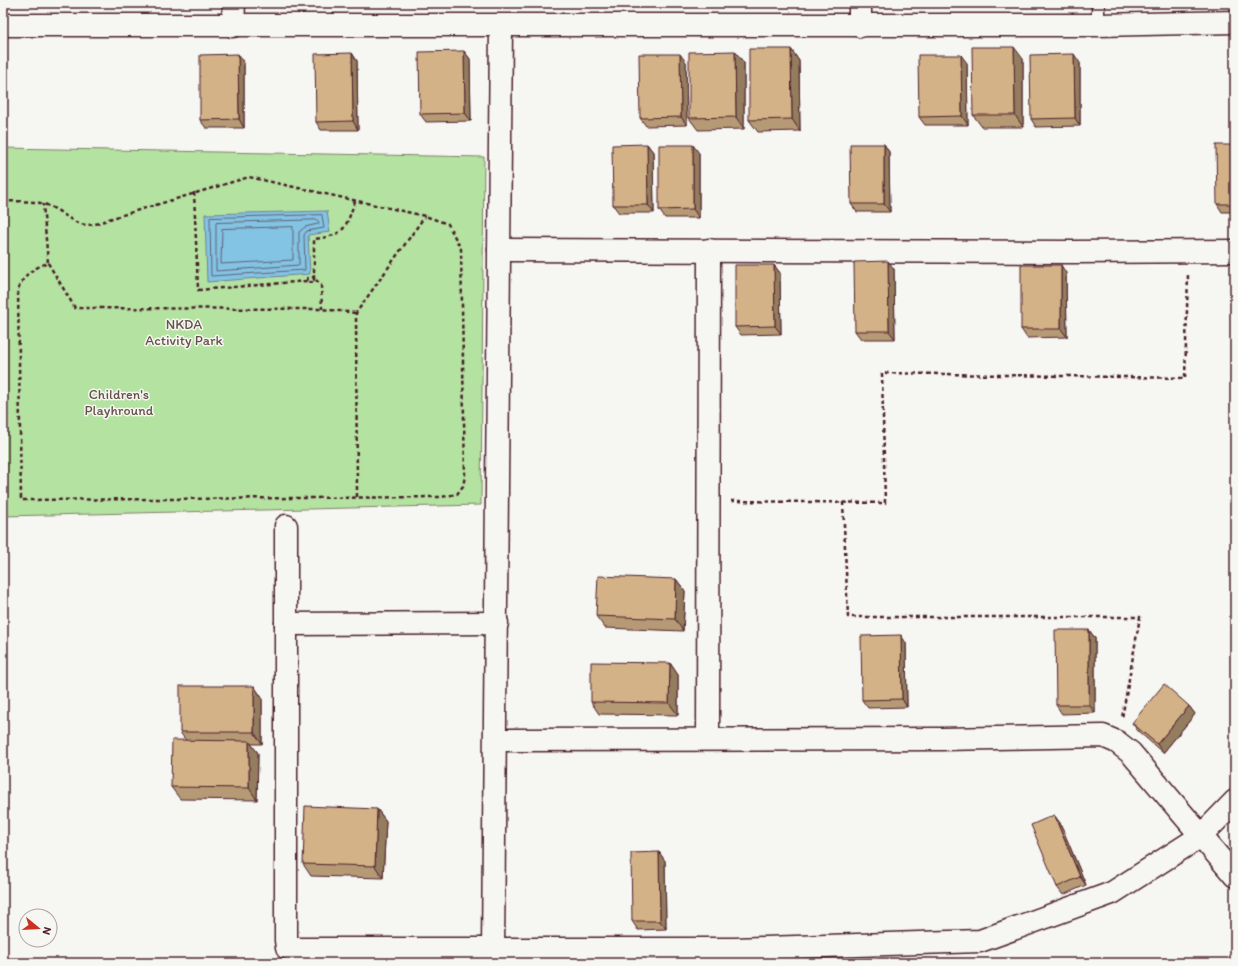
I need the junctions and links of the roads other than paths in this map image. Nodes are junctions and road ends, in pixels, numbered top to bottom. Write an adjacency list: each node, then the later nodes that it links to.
1 (234, 3): 6 (street)
2 (860, 3): 8 (street)
3 (1098, 3): 9 (lane)
4 (1235, 22): 9 (street)
5 (3, 25): 6 (street)
6 (233, 26): 7 (street)
7 (501, 26): 8 (street); 10 (street)
8 (860, 26): 9 (street)
9 (1098, 26)
10 (499, 250): 11 (street); 14 (street)
11 (709, 250): 12 (street); 16 (street)
12 (1235, 251)
13 (286, 526): 15 (street)
14 (497, 623): 15 (street); 17 (street)
15 (286, 624): 21 (street)
16 (708, 739): 17 (street); 19 (street)
17 (496, 740): 21 (street)
18 (1235, 801): 19 (street)
19 (1200, 836): 20 (street); 22 (street)
20 (1235, 876)
21 (493, 950): 22 (street)
22 (734, 956)

